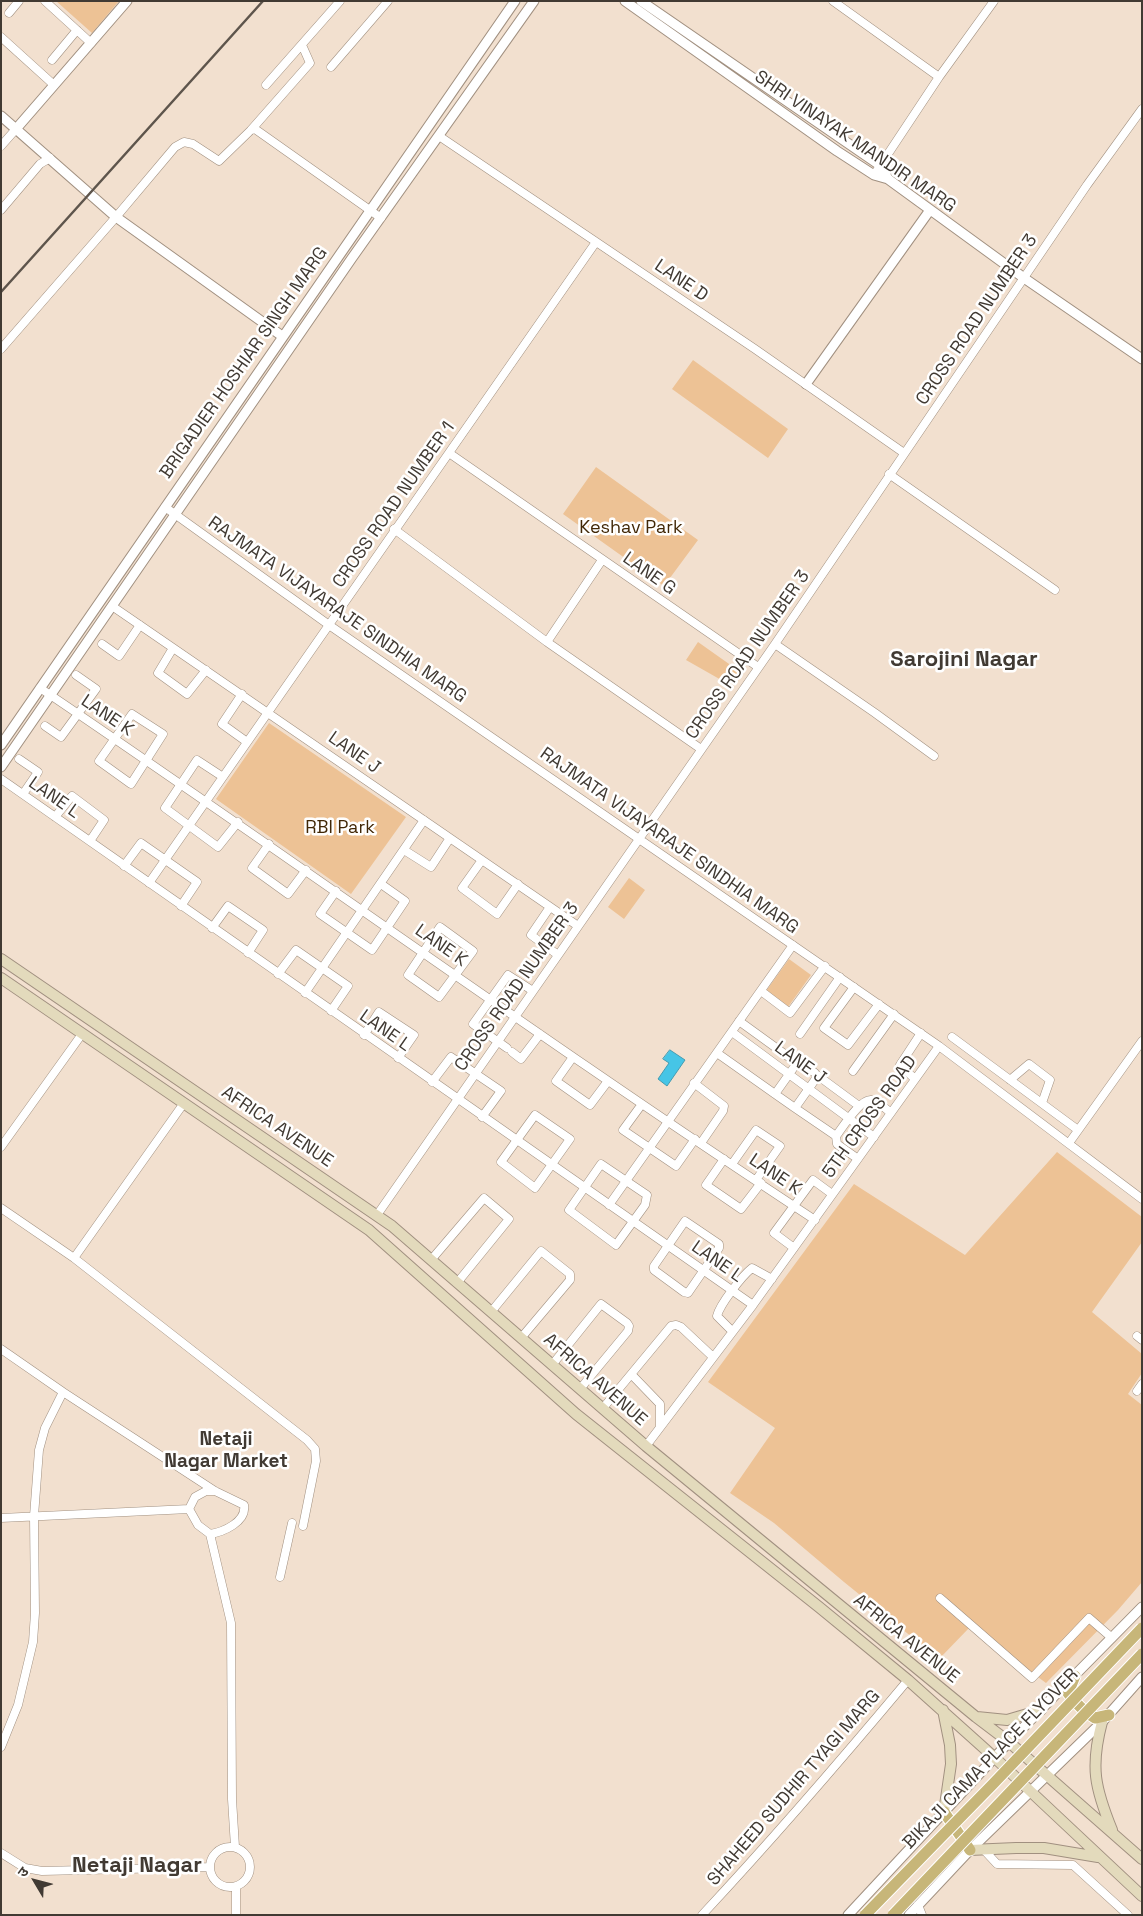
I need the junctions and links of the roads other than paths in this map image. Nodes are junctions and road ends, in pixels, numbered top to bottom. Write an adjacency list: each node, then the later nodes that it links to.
1 (19, 1): 12 (street)
2 (45, 1): 13 (street)
3 (127, 1): 15 (street)
4 (340, 1): 16 (street)
5 (388, 1): 18 (street)
6 (515, 1): 34 (street, BRIGADIER HOSHIAR SINGH MARG)
7 (534, 1): 26 (street, BRIGADIER HOSHIAR SINGH MARG)
8 (625, 1): 30 (street, SHRI VINAYAK MANDIR MARG)
9 (641, 1): 29 (street)
10 (833, 1): 19 (street)
11 (994, 1): 19 (street)
12 (9, 13)
13 (77, 30): 15 (street); 17 (street)
14 (1, 37): 20 (street)
15 (91, 43): 20 (street)
16 (302, 44): 21 (street); 25 (street)
17 (52, 60)
18 (330, 66)
19 (939, 77): 29 (street)
20 (54, 85): 24 (street)
21 (266, 85)
22 (1142, 109): 38 (street, CROSS ROAD NUMBER 3)
23 (1, 116): 24 (street)
24 (16, 129): 27 (street); 28 (street)
25 (251, 130): 34 (street); 35 (street)
26 (439, 136): 36 (street, BRIGADIER HOSHIAR SINGH MARG); 37 (street, LANE D)
27 (1, 146)
28 (50, 158): 32 (street); 35 (street)
29 (881, 166): 30 (street); 31 (street)
30 (874, 175): 31 (street, SHRI VINAYAK MANDIR MARG)
31 (888, 179): 33 (street, SHRI VINAYAK MANDIR MARG)
32 (1, 210)
33 (930, 210): 38 (street, SHRI VINAYAK MANDIR MARG); 43 (street)
34 (371, 211): 36 (street); 39 (street, BRIGADIER HOSHIAR SINGH MARG)
35 (116, 217): 39 (street); 41 (street)
36 (380, 218): 40 (street, BRIGADIER HOSHIAR SINGH MARG)
37 (596, 242): 43 (street, LANE D); 44 (street, CROSS ROAD NUMBER 1)
38 (1024, 278): 42 (street, SHRI VINAYAK MANDIR MARG); 45 (street, CROSS ROAD NUMBER 3)
39 (282, 336): 40 (street); 47 (street, BRIGADIER HOSHIAR SINGH MARG)
40 (293, 343): 48 (street, BRIGADIER HOSHIAR SINGH MARG)
41 (1, 349)
42 (1142, 359)
43 (806, 384): 45 (street, LANE D)
44 (449, 453): 49 (street, CROSS ROAD NUMBER 1); 50 (street, LANE G)
45 (904, 453): 46 (street, CROSS ROAD NUMBER 3)
46 (889, 474): 51 (street); 57 (street, CROSS ROAD NUMBER 3)
47 (165, 507): 48 (street, RAJMATA VIJAYARAJE SINDHIA MARG); 62 (street, BRIGADIER HOSHIAR SINGH MARG)
48 (175, 514): 52 (street, BRIGADIER HOSHIAR SINGH MARG); 54 (street, RAJMATA VIJAYARAJE SINDHIA MARG)
49 (394, 529): 54 (street, CROSS ROAD NUMBER 1); 55 (street)
50 (602, 560): 55 (street); 59 (street, LANE G)
51 (1055, 590)
52 (112, 606): 53 (street, LANE J); 64 (street, BRIGADIER HOSHIAR SINGH MARG)
53 (140, 625): 56 (street); 58 (street, LANE J)
54 (328, 625): 65 (street, CROSS ROAD NUMBER 1); 86 (street, RAJMATA VIJAYARAJE SINDHIA MARG)
55 (547, 642): 71 (street)
56 (102, 644)
57 (775, 644): 59 (street, CROSS ROAD NUMBER 3); 72 (street)
58 (174, 648): 60 (street, LANE J); 60 (street)
59 (758, 668): 71 (street, CROSS ROAD NUMBER 3)
60 (206, 670): 63 (street, LANE J)
61 (76, 675): 66 (street)
62 (40, 688): 64 (street, LANE K); 70 (street, BRIGADIER HOSHIAR SINGH MARG)
63 (242, 694): 65 (street, LANE J); 69 (street)
64 (50, 695): 66 (street, LANE K); 75 (street, BRIGADIER HOSHIAR SINGH MARG)
65 (268, 712): 69 (street, CROSS ROAD NUMBER 1); 82 (street, LANE J)
66 (79, 714): 67 (street); 68 (street, LANE K)
67 (45, 726)
68 (115, 739): 74 (street, LANE K); 74 (street); 74 (street)
69 (247, 742): 76 (street, CROSS ROAD NUMBER 1)
70 (1, 745)
71 (702, 749): 86 (street, CROSS ROAD NUMBER 3)
72 (934, 756)
73 (19, 759): 79 (street)
74 (147, 760): 78 (street, LANE K)
75 (1, 767)
76 (223, 777): 78 (street); 80 (street, CROSS ROAD NUMBER 1)
77 (1, 779): 79 (street, LANE L)
78 (181, 783): 80 (street, LANE K); 84 (street)
79 (23, 794): 81 (street, LANE L)
80 (206, 800): 83 (street, LANE K); 84 (street, CROSS ROAD NUMBER 1)
81 (55, 817): 87 (street, LANE L); 87 (street)
82 (424, 820): 85 (street, LANE J); 89 (street)
83 (238, 822): 84 (street); 88 (street, LANE K)
84 (189, 825): 90 (street, CROSS ROAD NUMBER 1)
85 (450, 838): 89 (street); 91 (street, LANE J)
86 (639, 838): 101 (street, CROSS ROAD NUMBER 3); 105 (street, RAJMATA VIJAYARAJE SINDHIA MARG)
87 (90, 841): 92 (street, LANE L)
88 (269, 844): 93 (street, LANE K); 93 (street)
89 (404, 850): 95 (street)
90 (165, 860): 92 (street); 94 (street, CROSS ROAD NUMBER 1); 98 (street)
91 (482, 860): 96 (street, LANE J); 96 (street)
92 (124, 866): 94 (street, LANE L)
93 (306, 870): 97 (street, LANE K)
94 (148, 883): 98 (street, LANE L)
95 (381, 884): 100 (street); 103 (street)
96 (518, 884): 99 (street, LANE J)
97 (336, 891): 100 (street, LANE K); 104 (street)
98 (181, 906): 102 (street, LANE L)
99 (550, 906): 101 (street, LANE J); 108 (street)
100 (363, 910): 103 (street, LANE K); 104 (street)
101 (578, 926): 108 (street, CROSS ROAD NUMBER 3)
102 (212, 928): 107 (street, LANE L); 107 (street)
103 (388, 928): 104 (street); 106 (street, LANE K)
104 (347, 933): 111 (street)
105 (793, 945): 110 (street, RAJMATA VIJAYARAJE SINDHIA MARG); 118 (street)
106 (422, 952): 113 (street, LANE K); 113 (street); 113 (street)
107 (248, 953): 112 (street, LANE L)
108 (558, 954): 117 (street, CROSS ROAD NUMBER 3)
109 (1, 959): 181 (main road, AFRICA AVENUE)
110 (825, 966): 114 (street, RAJMATA VIJAYARAJE SINDHIA MARG); 118 (street)
111 (322, 968): 112 (street); 119 (street); 122 (street)
112 (278, 974): 119 (street, LANE L)
113 (455, 975): 120 (street, LANE K)
114 (840, 977): 116 (street, RAJMATA VIJAYARAJE SINDHIA MARG); 131 (street)
115 (1, 978): 128 (main road, AFRICA AVENUE)
116 (854, 987): 121 (street, RAJMATA VIJAYARAJE SINDHIA MARG); 121 (street)
117 (533, 991): 120 (street); 124 (street, CROSS ROAD NUMBER 3)
118 (760, 992): 125 (street)
119 (305, 993): 122 (street, LANE L)
120 (490, 1000): 124 (street, LANE K); 133 (street)
121 (879, 1004): 123 (street, RAJMATA VIJAYARAJE SINDHIA MARG)
122 (331, 1011): 129 (street, LANE L)
123 (894, 1014): 127 (street, RAJMATA VIJAYARAJE SINDHIA MARG); 140 (street)
124 (515, 1017): 130 (street, LANE K); 133 (street, CROSS ROAD NUMBER 3)
125 (740, 1021): 126 (street); 139 (street)
126 (732, 1032): 136 (street); 142 (street, LANE J)
127 (921, 1033): 135 (street, RAJMATA VIJAYARAJE SINDHIA MARG); 144 (street)
128 (82, 1034): 152 (main road, AFRICA AVENUE); 168 (street)
129 (364, 1034): 138 (street, LANE L); 138 (street)
130 (540, 1034): 133 (street); 137 (street, LANE K)
131 (800, 1034)
132 (952, 1038): 145 (street)
133 (498, 1041): 141 (street, CROSS ROAD NUMBER 3)
134 (1142, 1041): 161 (street)
135 (939, 1046): 144 (street, 5TH CROSS ROAD); 166 (street, RAJMATA VIJAYARAJE SINDHIA MARG)
136 (717, 1053): 148 (street); 150 (street)
137 (573, 1057): 146 (street, LANE K); 146 (street)
138 (398, 1058): 147 (street, LANE L)
139 (797, 1062): 142 (street); 143 (street)
140 (852, 1071)
141 (475, 1074): 147 (street); 151 (street, CROSS ROAD NUMBER 3); 158 (street)
142 (790, 1074): 149 (street, LANE J); 150 (street)
143 (817, 1075): 149 (street); 155 (street)
144 (915, 1079): 157 (street, 5TH CROSS ROAD)
145 (1010, 1080): 154 (street); 154 (street)
146 (608, 1081): 153 (street, LANE K)
147 (432, 1082): 151 (street, LANE L)
148 (694, 1083): 160 (street); 165 (street)
149 (810, 1088): 156 (street); 159 (street, LANE J)
150 (775, 1094): 156 (street)
151 (458, 1100): 158 (street, LANE L); 181 (street, CROSS ROAD NUMBER 3)
152 (184, 1103): 186 (street); 220 (main road, AFRICA AVENUE)
153 (642, 1104): 160 (street, LANE K); 167 (street)
154 (1042, 1104): 161 (street)
155 (859, 1106): 157 (street); 159 (street)
156 (795, 1108): 162 (street)
157 (891, 1113): 163 (street, 5TH CROSS ROAD)
158 (482, 1117): 164 (street, LANE L)
159 (849, 1119): 162 (street); 163 (street, LANE J)
160 (667, 1121): 165 (street, LANE K); 167 (street)
161 (1078, 1130): 166 (street)
162 (836, 1136): 170 (street)
163 (874, 1137): 170 (street, 5TH CROSS ROAD)
164 (516, 1140): 172 (street, LANE L); 172 (street); 172 (street)
165 (698, 1141): 167 (street); 169 (street, LANE K)
166 (1069, 1144): 177 (street, RAJMATA VIJAYARAJE SINDHIA MARG)
167 (649, 1147): 173 (street)
168 (1, 1148)
169 (724, 1159): 171 (street, LANE K); 174 (street)
170 (858, 1159): 176 (street, 5TH CROSS ROAD)
171 (732, 1164): 174 (street, LANE K); 174 (street)
172 (551, 1165): 175 (street, LANE L)
173 (626, 1180): 175 (street); 178 (street); 183 (street)
174 (759, 1182): 179 (street, LANE K)
175 (584, 1188): 178 (street, LANE L); 183 (street)
176 (832, 1194): 179 (street); 182 (street, 5TH CROSS ROAD)
177 (1142, 1199)
178 (609, 1205): 183 (street, LANE L)
179 (794, 1206): 182 (street, LANE K); 185 (street)
180 (1, 1208): 186 (street)
181 (377, 1215): 187 (main road, AFRICA AVENUE)
182 (815, 1220): 185 (street, 5TH CROSS ROAD)
183 (633, 1221): 184 (street, LANE L)
184 (668, 1246): 188 (street, LANE L); 188 (street); 188 (street)
185 (794, 1248): 189 (street, 5TH CROSS ROAD)
186 (74, 1258): 210 (street)
187 (431, 1260): 190 (main road, AFRICA AVENUE); 190 (street)
188 (704, 1271): 191 (street, LANE L)
189 (772, 1278): 191 (street); 192 (street, 5TH CROSS ROAD)
190 (458, 1283): 193 (main road, AFRICA AVENUE)
191 (733, 1291): 192 (street, LANE L); 194 (street)
192 (753, 1305): 194 (street, 5TH CROSS ROAD)
193 (491, 1312): 195 (main road, AFRICA AVENUE); 195 (street)
194 (732, 1332): 197 (street, 5TH CROSS ROAD)
195 (521, 1338): 198 (main road, AFRICA AVENUE)
196 (1, 1348): 201 (street)
197 (713, 1357): 199 (street); 203 (street, 5TH CROSS ROAD)
198 (552, 1365): 200 (main road, AFRICA AVENUE); 200 (street)
199 (632, 1375): 202 (street); 203 (street)
200 (580, 1389): 202 (main road, AFRICA AVENUE)
201 (62, 1392): 205 (street); 207 (street)
202 (603, 1408): 204 (main road, AFRICA AVENUE)
203 (660, 1427): 204 (street, 5TH CROSS ROAD)
204 (646, 1446): 223 (main road, AFRICA AVENUE)
205 (215, 1491): 206 (street); 211 (street)
206 (189, 1509): 207 (street); 211 (street)
207 (34, 1516): 208 (street); 226 (street)
208 (1, 1518)
209 (292, 1523): 212 (street)
210 (303, 1526)
211 (210, 1534): 232 (street)
212 (280, 1578)
213 (940, 1598): 216 (street)
214 (1142, 1607): 216 (street)
215 (1142, 1628): 245 (main road, BIKAJI CAMA PLACE FLYOVER, bridge)
216 (1112, 1638): 218 (street)
217 (1142, 1654): 246 (main road, BIKAJI CAMA PLACE FLYOVER, bridge)
218 (1075, 1676): 222 (street); 224 (main road)
219 (1142, 1677): 224 (street)
220 (908, 1680): 221 (main road, AFRICA AVENUE); 243 (street, SHAHEED SUDHIR TYAGI MARG)
221 (943, 1710): 227 (main road, AFRICA AVENUE); 230 (main road)
222 (1041, 1710): 223 (main road); 225 (street)
223 (976, 1717): 225 (main road, AFRICA AVENUE)
224 (1105, 1719): 228 (street); 231 (main road)
225 (1009, 1742): 227 (street); 228 (main road, AFRICA AVENUE)
226 (1, 1747)
227 (995, 1758): 229 (main road, AFRICA AVENUE); 230 (street)
228 (1046, 1775): 229 (street); 231 (main road, AFRICA AVENUE)
229 (1031, 1792): 233 (street); 236 (main road)
230 (944, 1812): 233 (main road); 244 (street)
231 (1114, 1834): 237 (main road, AFRICA AVENUE)
232 (235, 1847): 238 (street); 239 (street)
233 (970, 1850): 234 (main road); 241 (street)
234 (984, 1850): 236 (main road); 249 (street)
235 (1, 1853): 238 (street)
236 (1099, 1857): 240 (main road)
237 (1140, 1857)
238 (210, 1867): 239 (street)
239 (236, 1886): 242 (street)
240 (1142, 1896)
241 (918, 1905): 247 (street); 248 (street)
242 (236, 1915)
243 (702, 1915)
244 (848, 1915)
245 (865, 1915)
246 (893, 1915)
247 (909, 1915)
248 (922, 1915)
249 (1128, 1915)

